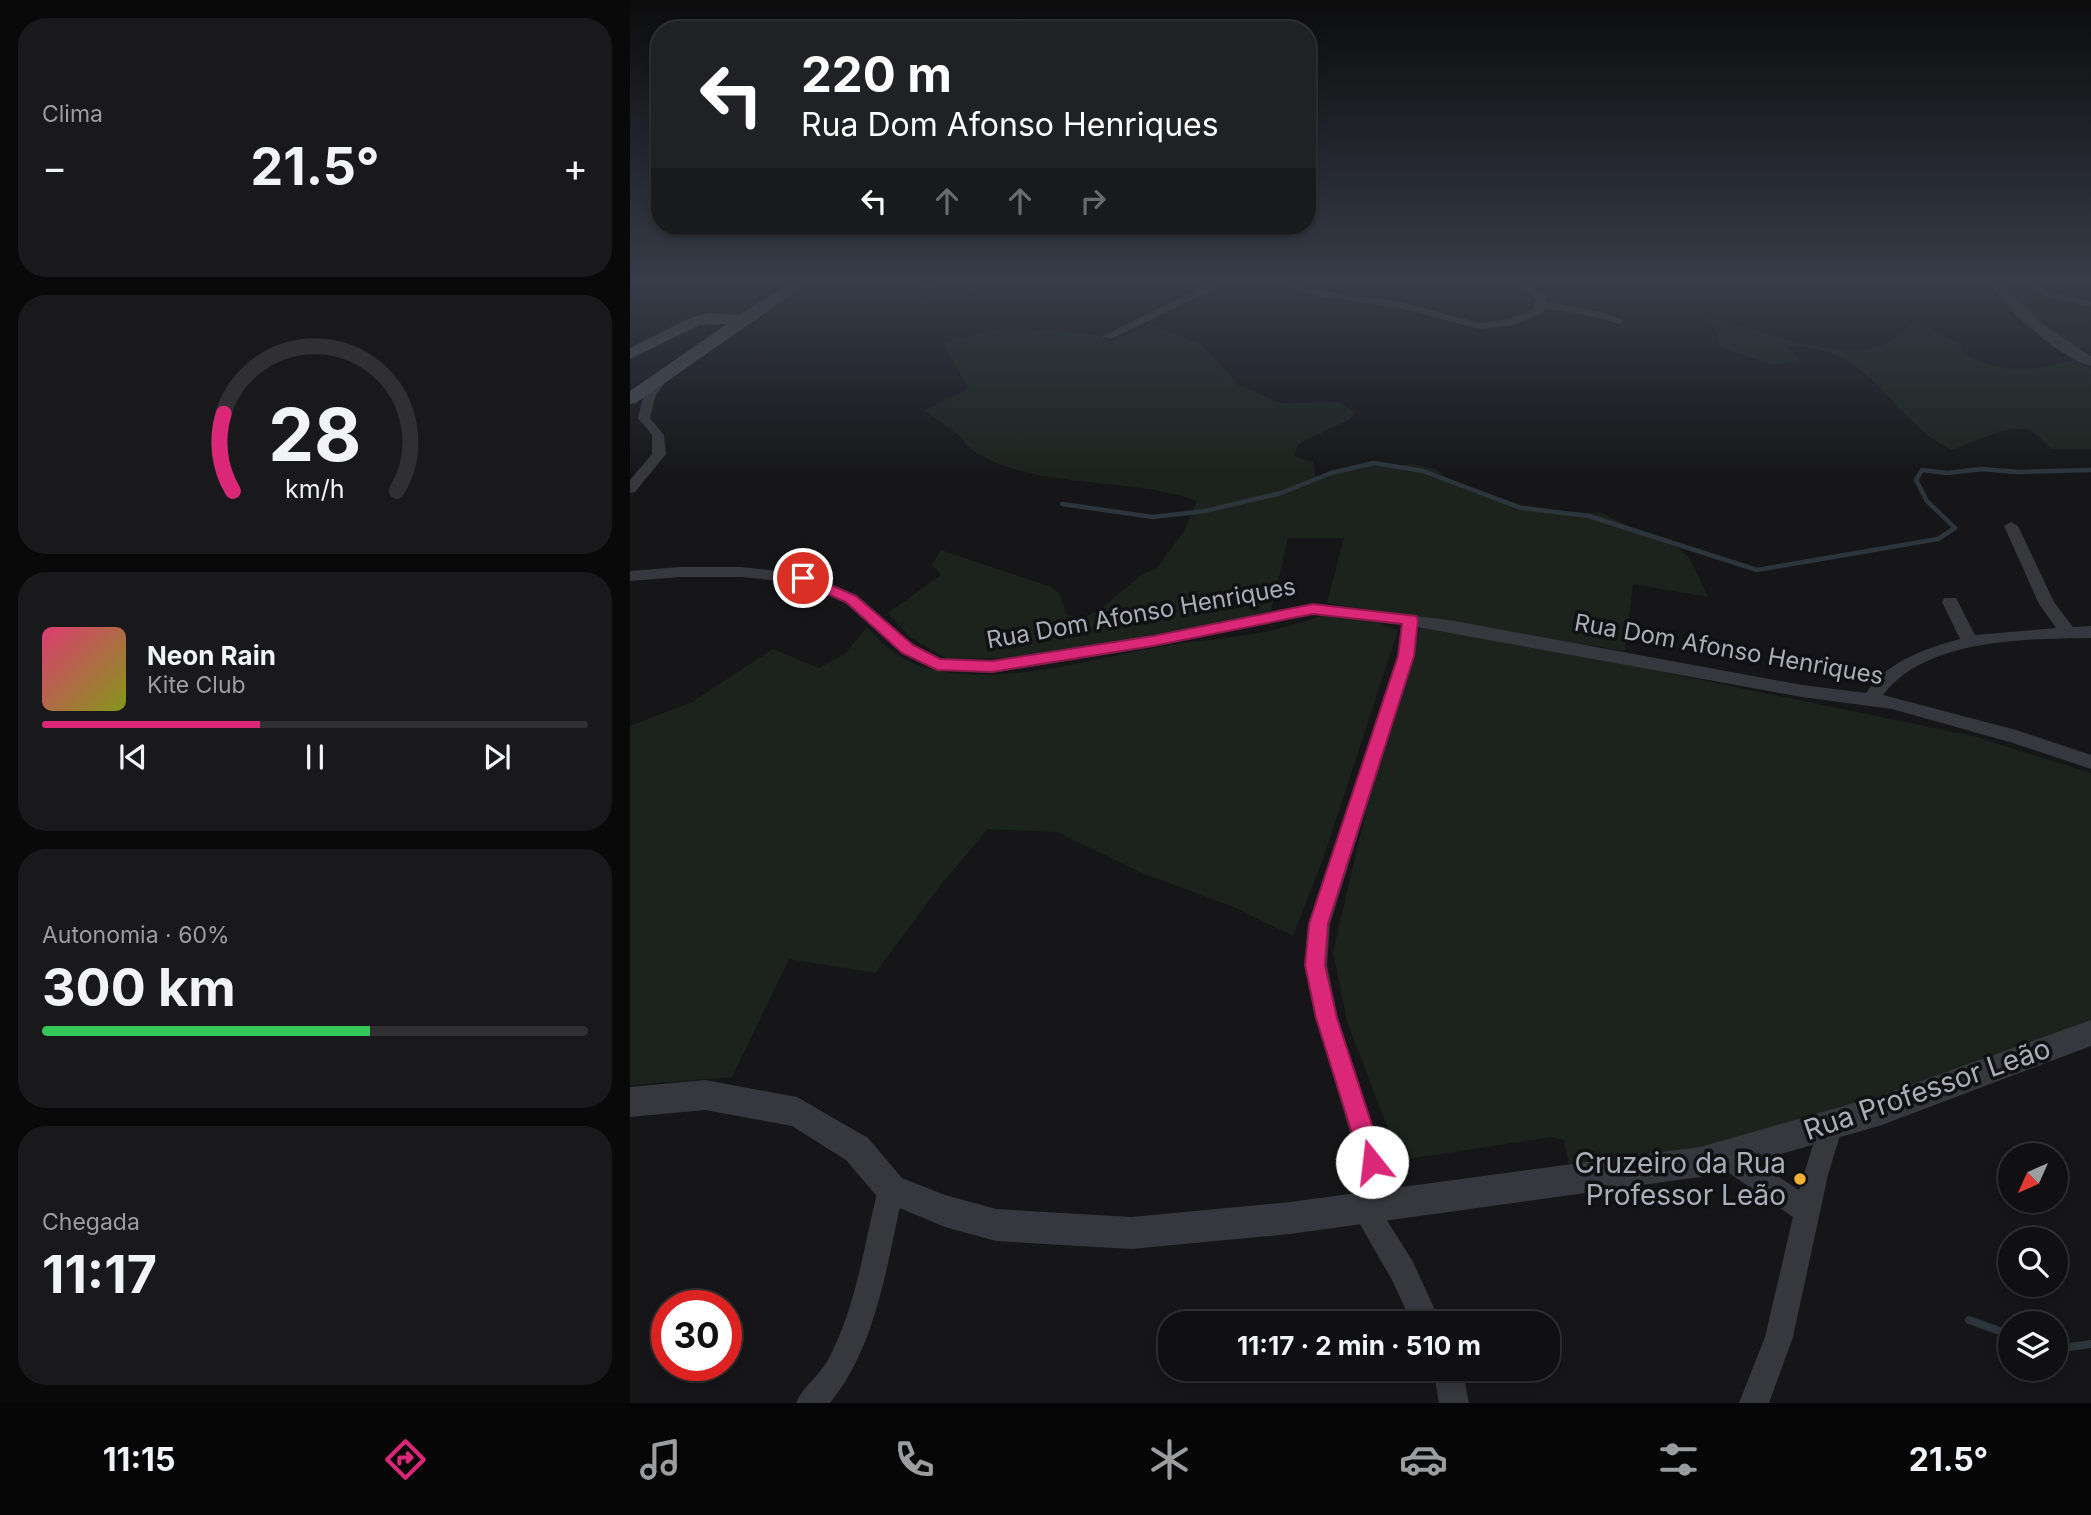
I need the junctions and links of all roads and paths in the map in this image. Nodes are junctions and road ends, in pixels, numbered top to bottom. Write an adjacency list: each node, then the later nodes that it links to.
1 (649, 344): 4 (main road)
2 (707, 344): 6 (main road)
3 (2063, 344): 5 (street)
4 (630, 354)
5 (2091, 362)
6 (657, 379): 7 (main road); 8 (street)
7 (630, 399)
8 (630, 489)
9 (2011, 526): 14 (street)
10 (630, 576): 12 (street, Rua Dom Afonso Henriques)
11 (1950, 601): 15 (street)
12 (1410, 620): 16 (street, Rua Dom Afonso Henriques); 23 (street)
13 (2091, 632): 14 (street)
14 (2068, 633): 15 (street)
15 (1972, 641): 16 (street)
16 (1871, 700): 17 (street, Rua Dom Afonso Henriques)
17 (2091, 762)
18 (2091, 1032): 20 (street, Rua Professor Leão)
19 (630, 1102): 22 (street, Rua Professor Leão)
20 (1831, 1125): 21 (street, Rua Professor Leão); 24 (street)
21 (1725, 1155): 23 (street, Rua Professor Leão); 24 (street)
22 (891, 1189): 23 (street, Rua Professor Leão); 27 (street)
23 (1363, 1207): 25 (street)
24 (1807, 1211): 29 (street)
25 (1421, 1311)
26 (1450, 1381): 28 (street)
27 (811, 1403)
28 (1454, 1403)
29 (1754, 1403)

